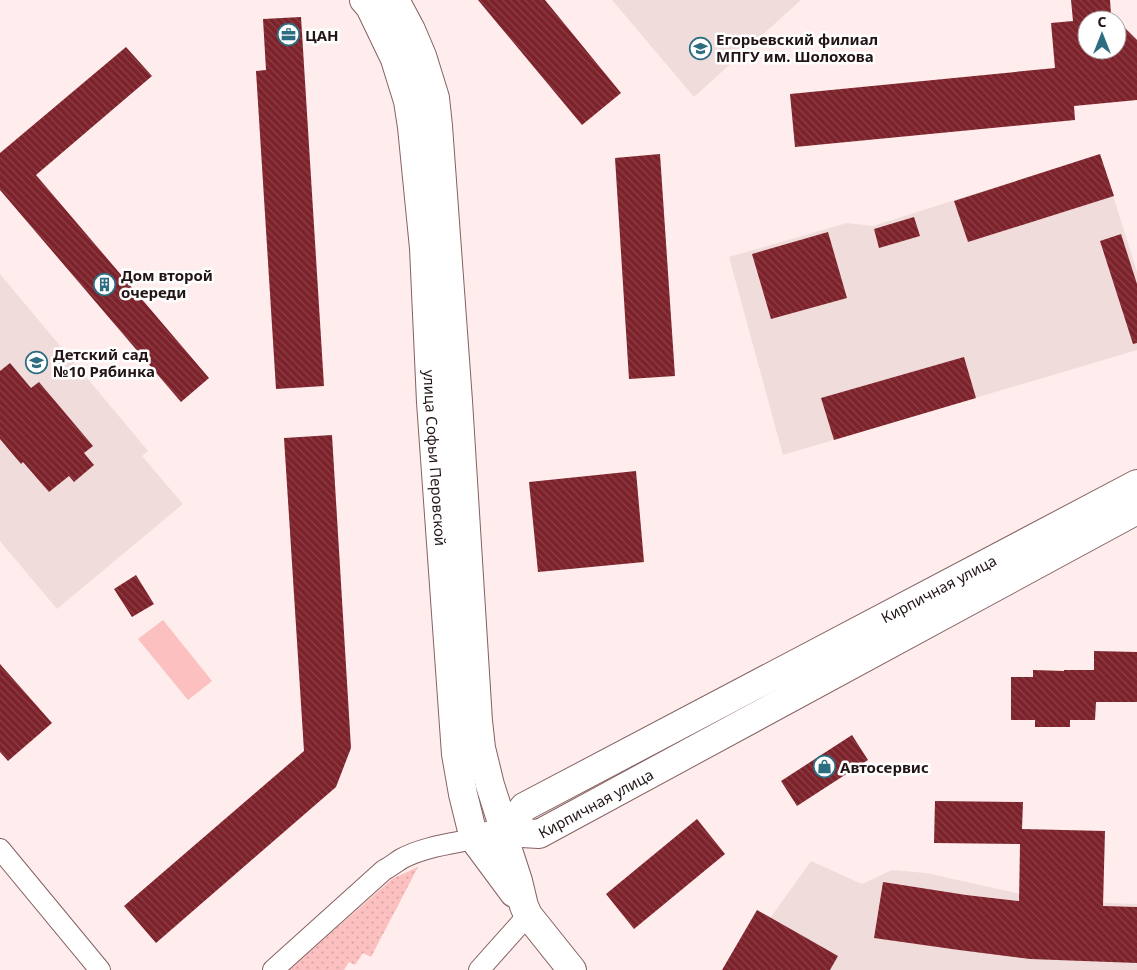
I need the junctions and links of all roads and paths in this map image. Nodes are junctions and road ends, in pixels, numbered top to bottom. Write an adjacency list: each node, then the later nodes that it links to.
1 (364, 0): 6 (street, улица Софьи Перовской)
2 (394, 0): 5 (street, улица Софьи Перовской)
3 (1137, 484): 5 (street, Кирпичная улица)
4 (1137, 510): 5 (street, Кирпичная улица)
5 (505, 832): 6 (street); 8 (street, улица Софьи Перовской)
6 (474, 839): 8 (street, улица Софьи Перовской); 10 (street)
7 (0, 849): 9 (street)
8 (526, 910): 11 (street); 12 (street, улица Софьи Перовской)
9 (100, 970)
10 (273, 970)
11 (479, 970)
12 (572, 970)

